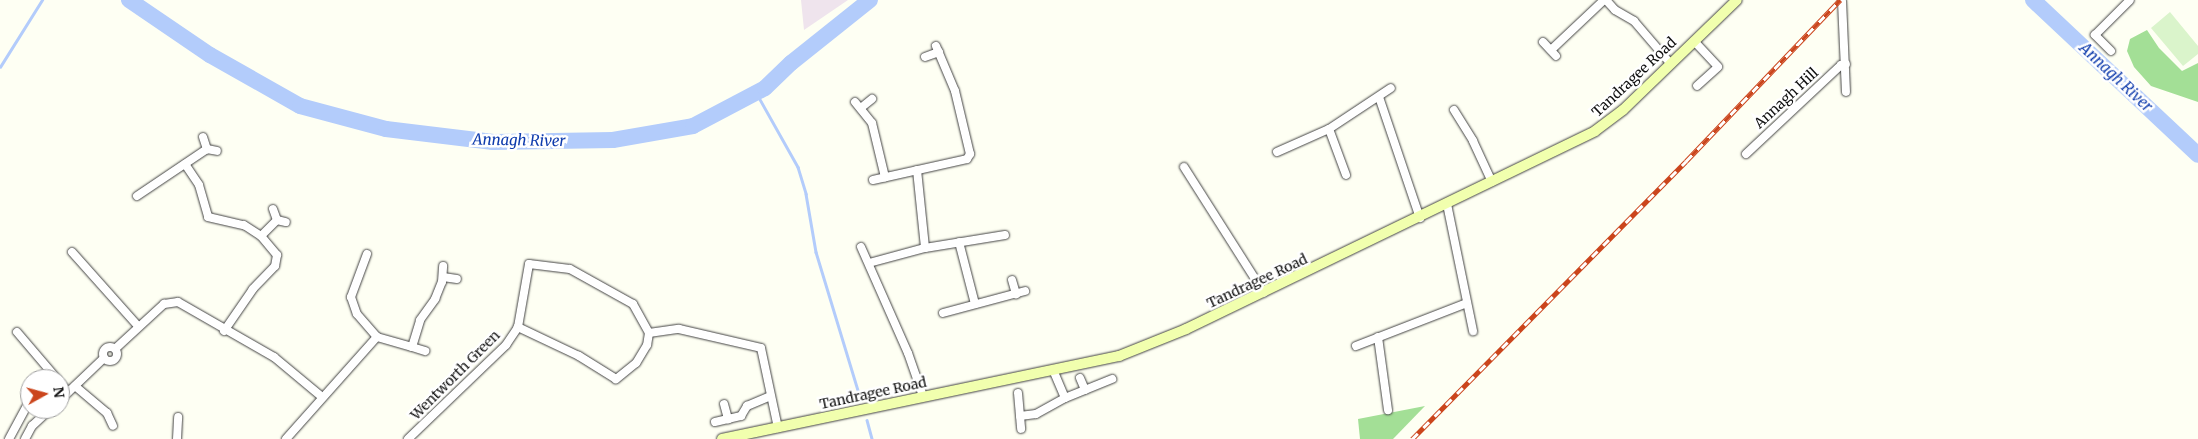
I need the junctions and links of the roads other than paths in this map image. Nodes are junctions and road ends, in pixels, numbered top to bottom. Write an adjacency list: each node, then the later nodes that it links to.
1 (1605, 0): 6 (street); 9 (street)
2 (1736, 0): 5 (main road, Tandragee Road)
3 (2130, 0): 7 (street)
4 (1842, 1): 10 (street)
5 (1694, 40): 9 (main road, Tandragee Road); 11 (street)
6 (1543, 42)
7 (2111, 51)
8 (925, 57): 25 (street)
9 (1670, 63): 29 (main road, Tandragee Road)
10 (1846, 64): 13 (street); 22 (street, Annagh Hill)
11 (1697, 86)
12 (1391, 88): 14 (street)
13 (1846, 92)
14 (1379, 97): 17 (street); 33 (street)
15 (872, 98): 27 (street)
16 (1454, 110): 29 (street)
17 (1328, 129): 21 (street); 26 (street)
18 (203, 137): 19 (street)
19 (207, 149): 20 (street); 23 (street)
20 (217, 151)
21 (1278, 152)
22 (1746, 154)
23 (185, 164): 30 (street); 37 (street)
24 (1184, 167): 49 (street)
25 (918, 170): 27 (street); 40 (street)
26 (1346, 175)
27 (885, 177): 28 (street)
28 (873, 180)
29 (1492, 182): 31 (main road, Tandragee Road)
30 (137, 196)
31 (1447, 204): 33 (main road, Tandragee Road); 52 (street)
32 (273, 209): 34 (street)
33 (1420, 218): 49 (main road, Tandragee Road)
34 (277, 220): 35 (street); 37 (street)
35 (286, 222)
36 (1005, 235): 38 (street)
37 (261, 236): 56 (street)
38 (959, 242): 40 (street); 51 (street)
39 (861, 247): 43 (street)
40 (925, 248): 43 (street)
41 (72, 252): 54 (street)
42 (367, 254): 61 (street)
43 (869, 263): 74 (street)
44 (443, 266): 45 (street)
45 (443, 277): 46 (street); 63 (street)
46 (457, 279)
47 (1012, 280): 50 (street)
48 (1025, 291): 50 (street)
49 (1264, 293): 66 (main road, Tandragee Road)
50 (1016, 294): 51 (street)
51 (975, 304): 53 (street)
52 (1468, 304): 57 (street); 60 (street)
53 (943, 312)
54 (138, 326): 56 (street); 69 (street)
55 (518, 326): 59 (street, Wentworth Green); 59 (street, Wentworth Green); 93 (street, Wentworth Green)
56 (224, 330): 75 (street)
57 (1473, 331)
58 (17, 332): 65 (street)
59 (649, 333): 73 (street)
60 (1378, 337): 62 (street); 78 (street)
61 (377, 338): 63 (street); 75 (street)
62 (1356, 346)
63 (412, 347): 64 (street)
64 (425, 352)
65 (48, 369)
66 (1053, 370): 74 (main road, Tandragee Road); 76 (street)
67 (1080, 378): 71 (street)
68 (1112, 379): 71 (street)
69 (75, 386): 70 (street); 85 (street)
70 (70, 390)
71 (1085, 390): 76 (street)
72 (1018, 393): 79 (street)
73 (770, 396): 83 (street); 86 (street)
74 (923, 396): 86 (main road, Tandragee Road)
75 (322, 397): 92 (street)
76 (1065, 398): 79 (street)
77 (724, 404): 83 (street)
78 (1388, 410)
79 (1020, 416): 87 (street)
80 (178, 417): 91 (street)
81 (20, 419): 89 (street)
82 (39, 419): 90 (street)
83 (728, 419): 84 (street)
84 (716, 422)
85 (113, 426)
86 (778, 428): 88 (main road, Tandragee Road)
87 (1021, 429)
88 (739, 437): 94 (main road, Tandragee Road)
89 (9, 439)
90 (25, 439)
91 (178, 439)
92 (286, 439)
93 (408, 439)
94 (722, 439)

